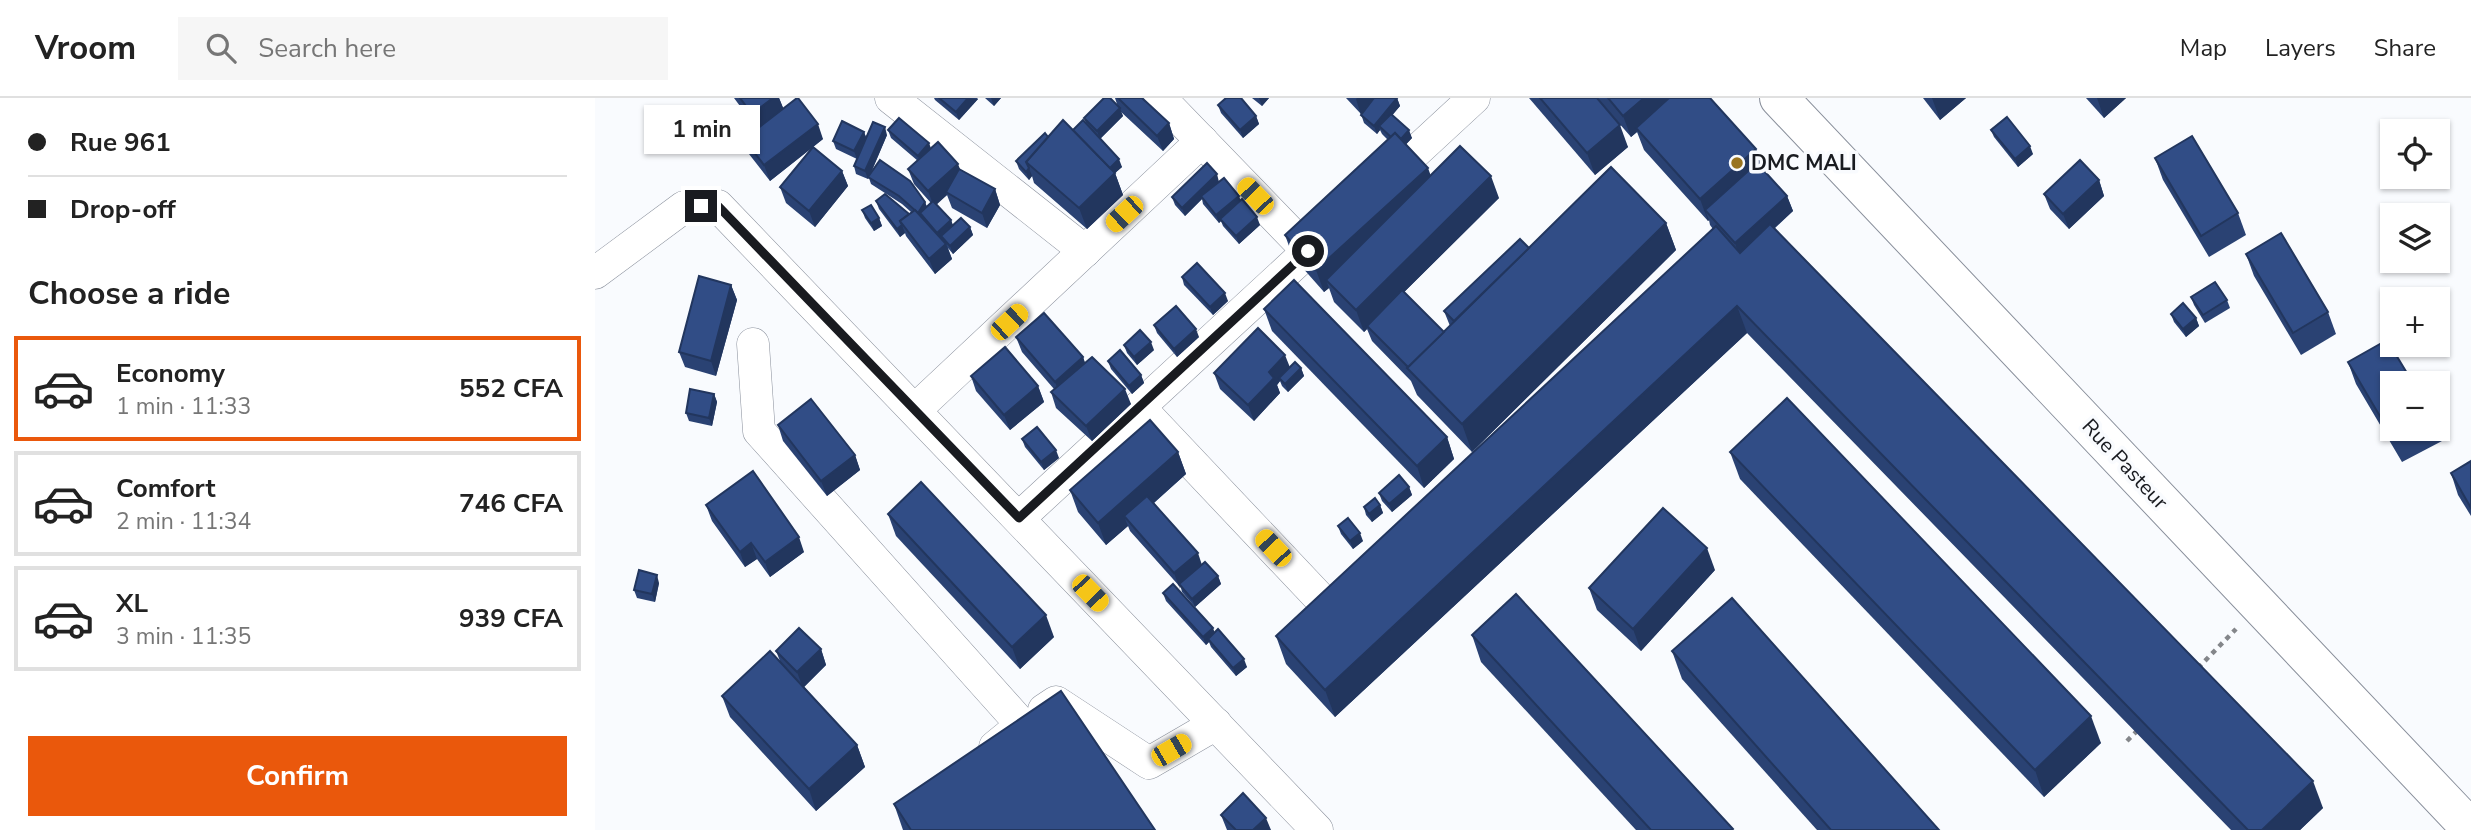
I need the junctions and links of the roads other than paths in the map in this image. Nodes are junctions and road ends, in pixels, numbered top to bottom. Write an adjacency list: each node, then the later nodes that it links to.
1 (891, 98): 6 (street)
2 (1475, 98): 7 (street)
3 (1779, 98): 17 (main road, Rue Pasteur)
4 (1162, 99): 5 (street)
5 (1202, 141): 6 (street); 7 (street)
6 (1085, 251): 11 (street)
7 (1308, 251): 10 (street)
8 (595, 273): 11 (street)
9 (753, 344): 15 (street)
10 (1139, 407): 12 (street); 13 (street)
11 (915, 411): 12 (street)
12 (1019, 518): 14 (street)
13 (1330, 609)
14 (1216, 724): 15 (street); 18 (street)
15 (1022, 725): 16 (street)
16 (968, 769)
17 (2465, 824)
18 (1317, 830)

